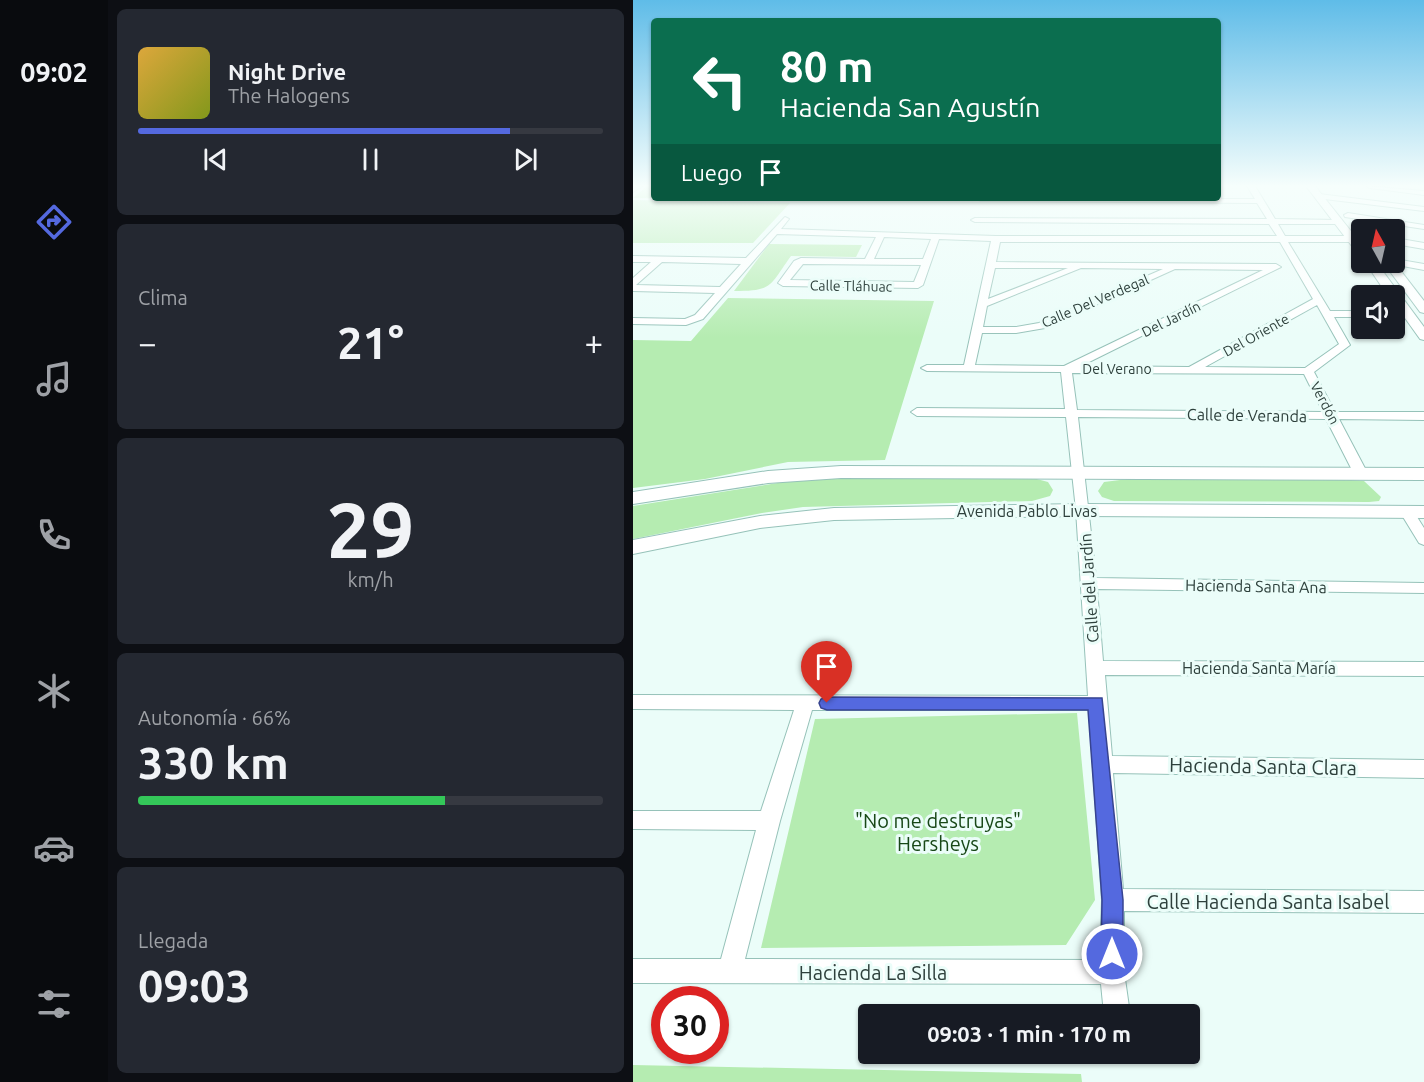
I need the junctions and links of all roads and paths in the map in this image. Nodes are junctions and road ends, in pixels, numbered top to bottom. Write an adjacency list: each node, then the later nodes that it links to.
1 (770, 236): 13 (street)
2 (880, 236): 14 (street)
3 (936, 236): 15 (street)
4 (946, 236): 5 (street)
5 (996, 239): 6 (street); 17 (street)
6 (1064, 239): 7 (street)
7 (1283, 239): 8 (street); 21 (street, Verdón)
8 (1351, 239)
9 (1405, 243): 10 (street)
10 (1424, 246)
11 (633, 259): 12 (street)
12 (659, 260): 13 (street); 24 (street)
13 (748, 261): 26 (street)
14 (868, 261): 15 (street); 15 (street, Calle Tláhuac)
15 (926, 262)
16 (1405, 264): 22 (street)
17 (992, 265): 18 (street); 28 (street)
18 (1086, 265): 19 (street); 28 (street)
19 (1176, 266): 20 (street); 34 (street, Calle Del Verdegal)
20 (1276, 267): 21 (street); 38 (street, Del Jardín)
21 (1300, 267): 27 (street, Verdón)
22 (1424, 267)
23 (1396, 273): 29 (street)
24 (633, 283)
25 (633, 288): 26 (street)
26 (725, 290): 33 (street)
27 (1319, 300): 30 (street, Verdón); 39 (street, Del Oriente)
28 (984, 304): 34 (street)
29 (1424, 309)
30 (1328, 314): 31 (street); 40 (street, Verdón)
31 (1351, 314)
32 (1405, 318): 35 (street)
33 (633, 321)
34 (977, 330): 37 (street)
35 (1424, 336)
36 (927, 368): 37 (street, Del Verano)
37 (969, 368): 38 (street, Del Verano)
38 (1066, 369): 39 (street, Del Verano); 42 (street, Calle del Jardín)
39 (1193, 369): 40 (street, Del Verano)
40 (1308, 371): 43 (street, Verdón)
41 (917, 412): 42 (street, Calle de Veranda)
42 (1070, 413): 43 (street, Calle de Veranda); 45 (street, Calle del Jardín)
43 (1332, 416): 44 (street, Calle de Veranda); 46 (street, Verdón)
44 (1424, 416)
45 (1078, 472): 46 (main road); 48 (main road); 49 (street, Calle del Jardín)
46 (1362, 474): 47 (main road)
47 (1424, 474)
48 (633, 498)
49 (1083, 510): 50 (main road, Avenida Pablo Livas); 52 (main road, Avenida Pablo Livas); 53 (street, Calle del Jardín)
50 (1416, 512): 51 (street)
51 (1424, 540)
52 (633, 547)
53 (1089, 583): 54 (street, Hacienda Santa Ana); 55 (street, Calle del Jardín)
54 (1424, 588)
55 (1095, 668): 56 (street, Hacienda Santa María); 59 (street, Calle del Jardín)
56 (1424, 669)
57 (633, 702): 58 (street)
58 (805, 703): 59 (street); 63 (street)
59 (1096, 703): 60 (street, Calle del Jardín)
60 (1101, 764): 61 (street, Hacienda Santa Clara); 64 (street, Calle del Jardín)
61 (1424, 769)
62 (633, 820): 63 (street)
63 (769, 821): 67 (street)
64 (1113, 900): 65 (street, Calle Hacienda Santa Isabel); 68 (street, Calle del Jardín)
65 (1424, 902)
66 (633, 971): 67 (street, Hacienda La Silla)
67 (730, 972): 68 (street, Hacienda La Silla)
68 (1112, 972): 69 (street, Calle del Jardín)
69 (1116, 1004)

